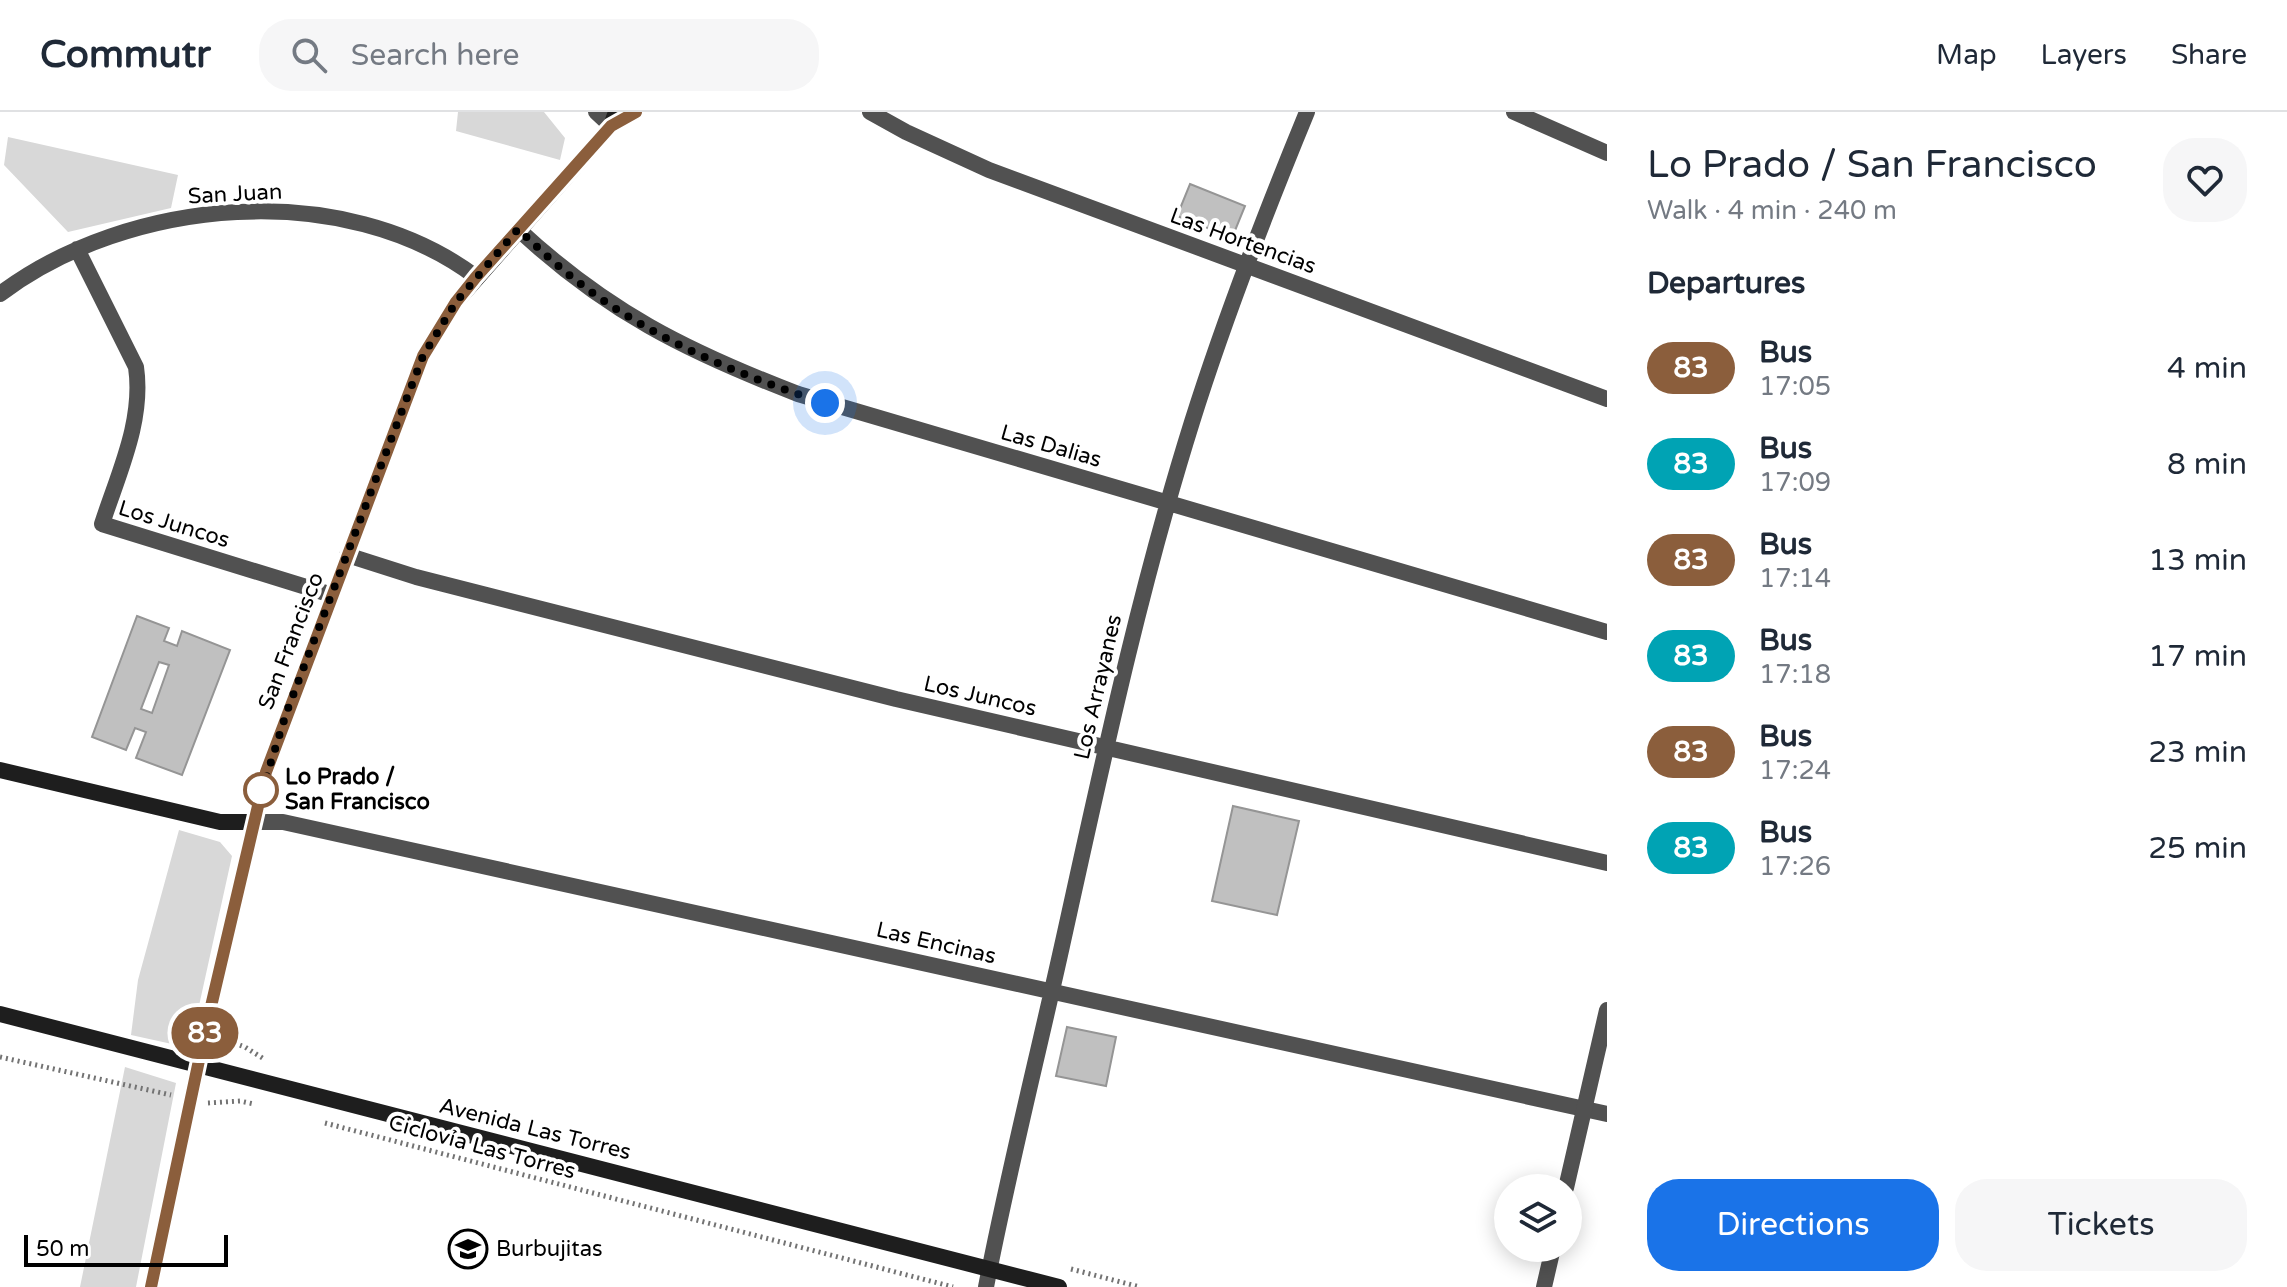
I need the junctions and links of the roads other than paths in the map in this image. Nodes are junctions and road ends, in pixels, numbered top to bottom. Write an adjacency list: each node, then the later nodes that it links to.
1 (596, 112): 6 (street)
2 (636, 112): 6 (main road, San Francisco)
3 (870, 112): 10 (street, Las Hortencias)
4 (1307, 112): 10 (street, Los Arrayanes)
5 (1514, 112): 7 (street)
6 (614, 119): 8 (main road, San Francisco)
7 (1607, 153)
8 (518, 229): 11 (main road, San Francisco); 14 (street, Las Dalias)
9 (77, 249): 11 (street, San Juan); 12 (street, San Juan); 16 (street, Los Juncos)
10 (1245, 265): 13 (street, Las Hortencias); 14 (street, Los Arrayanes)
11 (476, 277): 15 (main road, San Francisco)
12 (0, 294)
13 (1607, 399)
14 (1168, 503): 17 (street, Las Dalias); 18 (street, Los Arrayanes)
15 (347, 555): 16 (main road, San Francisco); 18 (street, Los Juncos)
16 (332, 595): 20 (main road, San Francisco)
17 (1607, 632)
18 (1106, 747): 21 (street, Los Juncos); 22 (street, Los Arrayanes)
19 (0, 770): 20 (main road)
20 (253, 822): 22 (street, Las Encinas); 25 (main road, San Francisco)
21 (1607, 863)
22 (1052, 992): 26 (street, Las Encinas); 30 (street, Los Arrayanes)
23 (1607, 1010): 26 (street)
24 (0, 1014): 25 (main road, Avenida Las Torres)
25 (198, 1065): 30 (main road, Avenida Las Torres); 31 (main road, San Francisco)
26 (1584, 1110): 27 (street, Las Encinas); 28 (street)
27 (1607, 1114)
28 (1569, 1174)
29 (1550, 1262): 34 (street)
30 (989, 1269): 32 (street, Los Arrayanes); 33 (main road, Avenida Las Torres)
31 (151, 1287)
32 (986, 1287)
33 (1059, 1287)
34 (1544, 1287)

